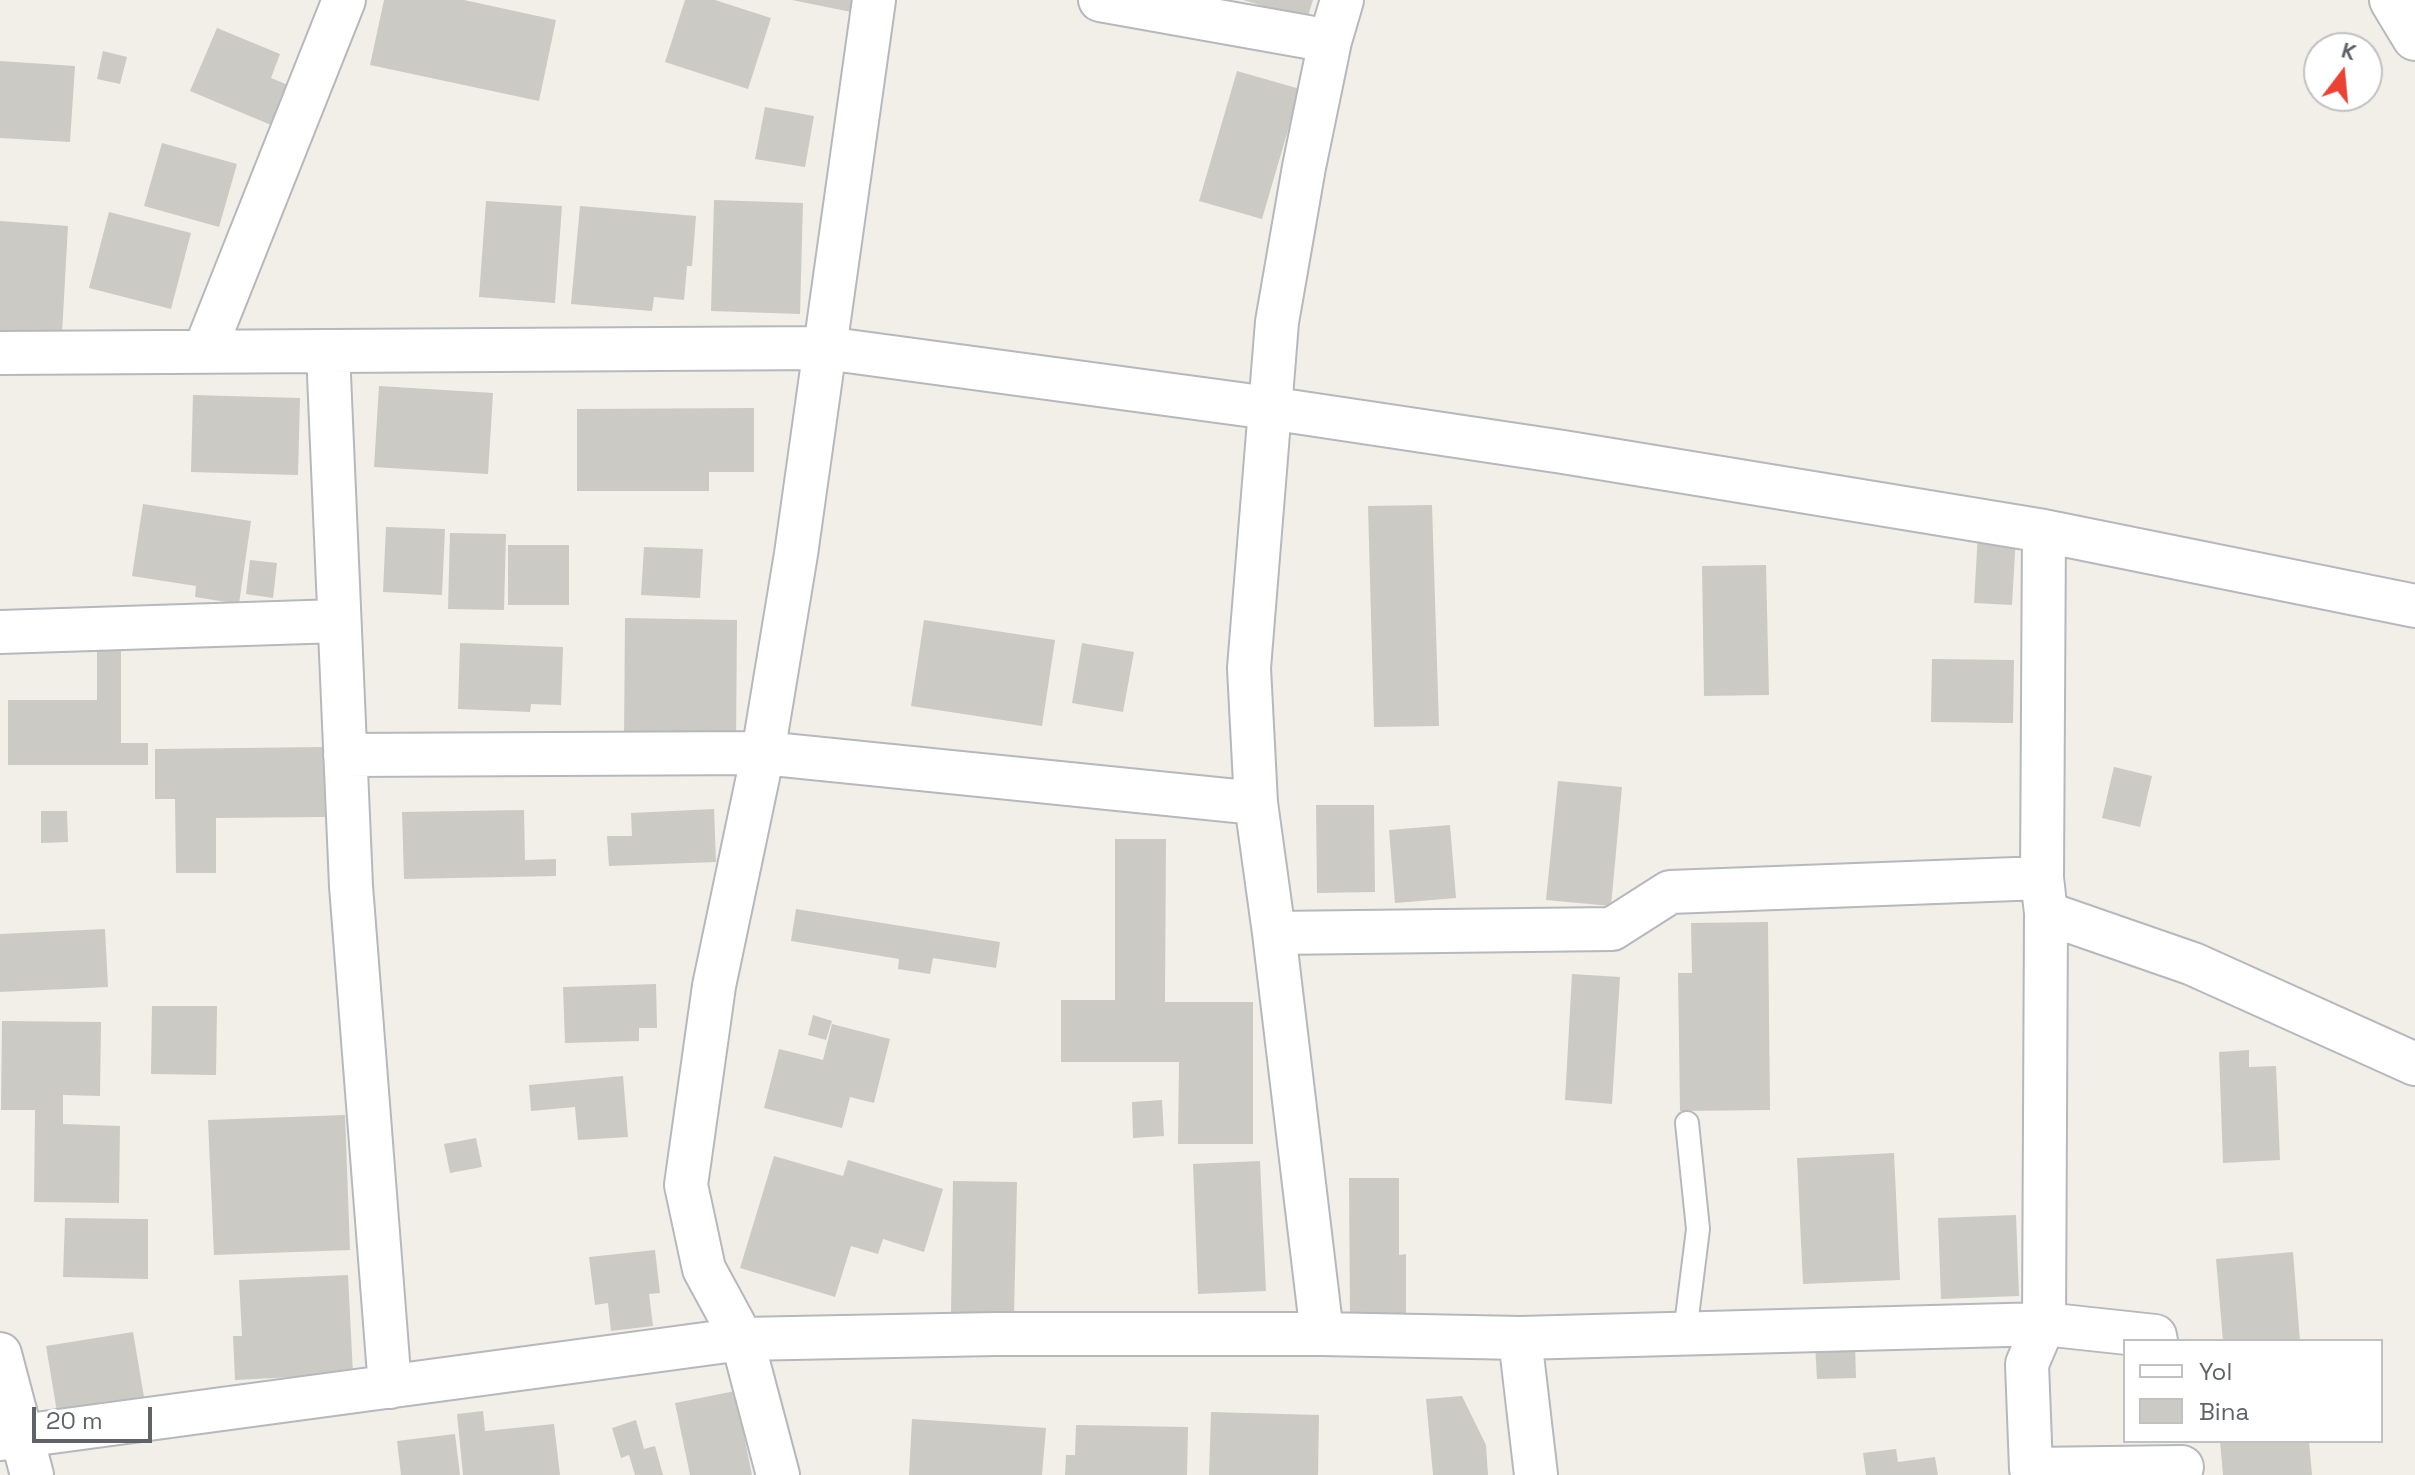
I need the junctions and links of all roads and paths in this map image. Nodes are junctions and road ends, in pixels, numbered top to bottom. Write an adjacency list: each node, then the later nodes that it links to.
1 (344, 0): 9 (street)
2 (874, 0): 8 (street)
3 (1100, 0): 7 (street)
4 (1342, 0): 7 (street)
5 (2392, 0): 6 (street)
6 (2415, 37)
7 (1330, 41): 12 (street)
8 (825, 348): 10 (street); 12 (street); 17 (street)
9 (204, 352): 10 (street); 11 (street)
10 (328, 352): 15 (street)
11 (0, 353)
12 (1269, 408): 13 (street); 19 (street)
13 (2044, 531): 14 (street); 20 (street)
14 (2415, 606)
15 (338, 621): 16 (street); 18 (street)
16 (0, 632)
17 (763, 753): 18 (street); 19 (street); 28 (street)
18 (345, 755): 31 (street)
19 (1256, 803): 21 (street)
20 (2044, 896): 21 (street); 22 (street); 24 (street)
21 (1274, 933): 26 (street)
22 (2415, 1064)
23 (1687, 1123): 25 (lane)
24 (2044, 1324): 25 (street); 29 (street); 33 (street)
25 (1685, 1333): 27 (street)
26 (1322, 1334): 27 (street); 28 (street)
27 (1520, 1338): 35 (street)
28 (742, 1339): 31 (street); 34 (street)
29 (2156, 1339)
30 (0, 1354): 32 (street)
31 (390, 1387): 32 (street)
32 (18, 1450)
33 (2181, 1461)
34 (778, 1475)
35 (1536, 1475)

